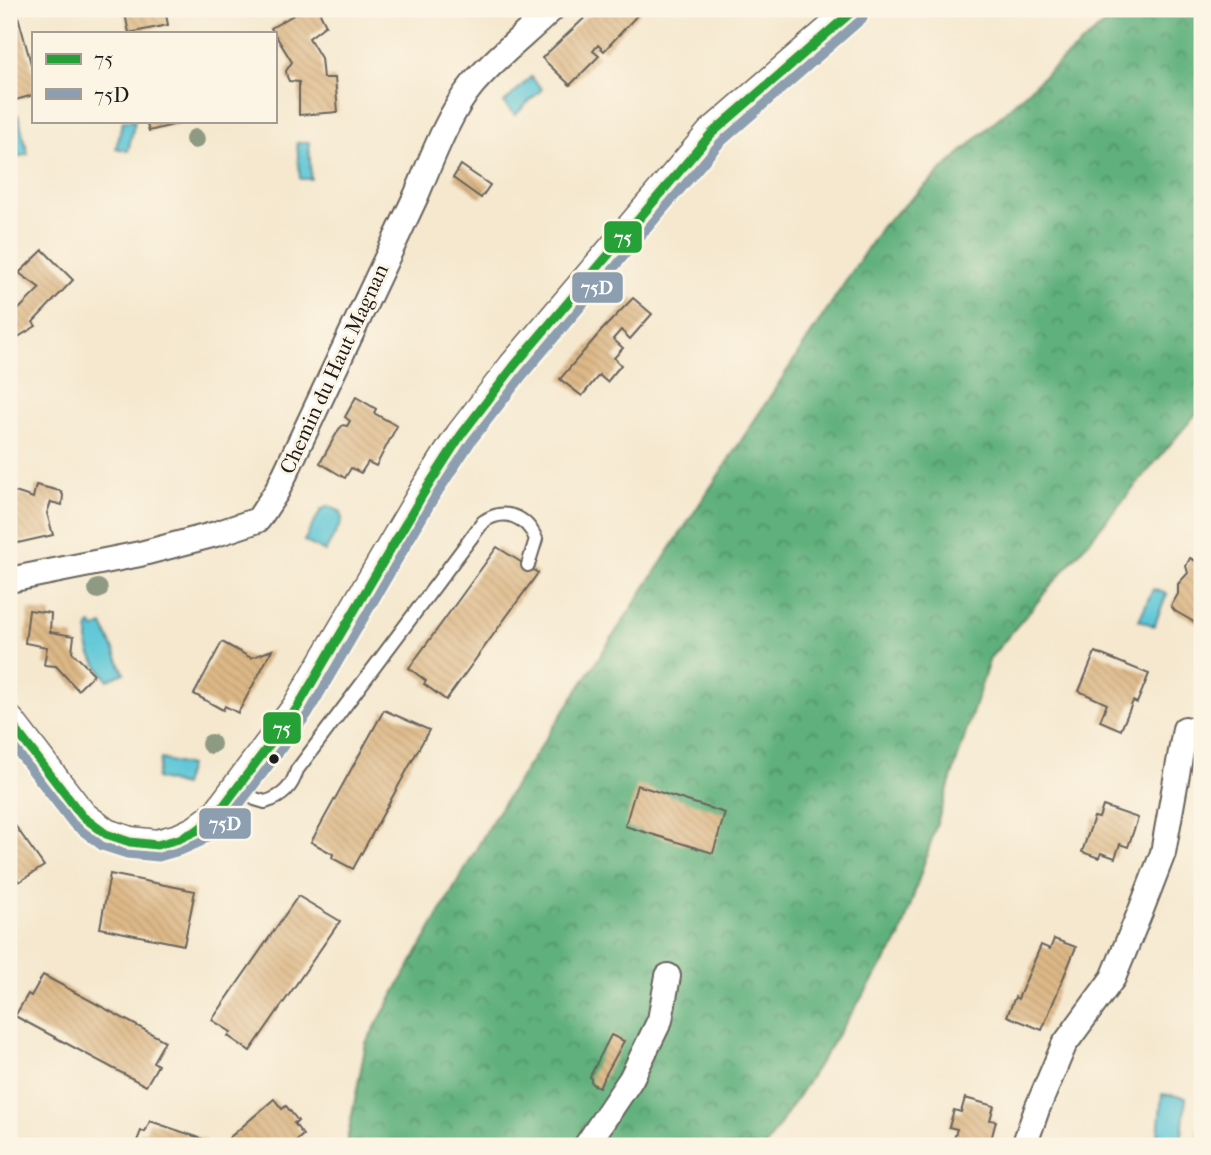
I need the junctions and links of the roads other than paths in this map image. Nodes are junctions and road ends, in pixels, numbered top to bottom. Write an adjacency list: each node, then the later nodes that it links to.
1 (552, 9): 4 (street, Chemin du Haut Magnan)
2 (855, 9): 7 (street)
3 (528, 565): 7 (lane)
4 (9, 580)
5 (9, 721): 7 (street)
6 (1185, 729): 10 (street)
7 (240, 785)
8 (668, 976): 9 (street)
9 (586, 1146)
10 (1024, 1146)

